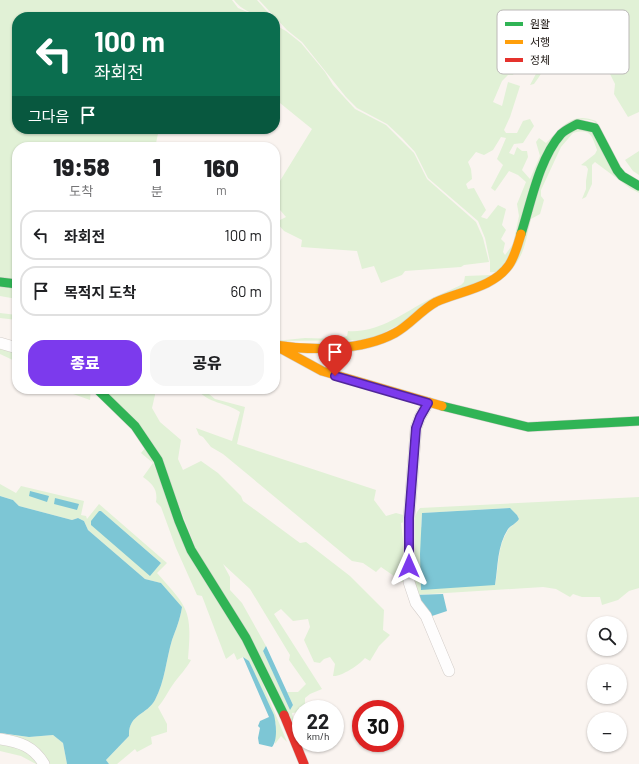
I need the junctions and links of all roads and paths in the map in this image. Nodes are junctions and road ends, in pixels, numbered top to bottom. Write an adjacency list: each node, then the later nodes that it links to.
1 (639, 186): 5 (street)
2 (0, 282): 3 (street)
3 (12, 283)
4 (0, 343): 6 (street)
5 (280, 346)
6 (12, 347)
7 (280, 348): 9 (street)
8 (103, 394): 14 (street)
9 (428, 403): 10 (street); 11 (street)
10 (639, 421)
11 (449, 671)
12 (0, 739): 13 (street)
13 (44, 764)
14 (304, 764)

